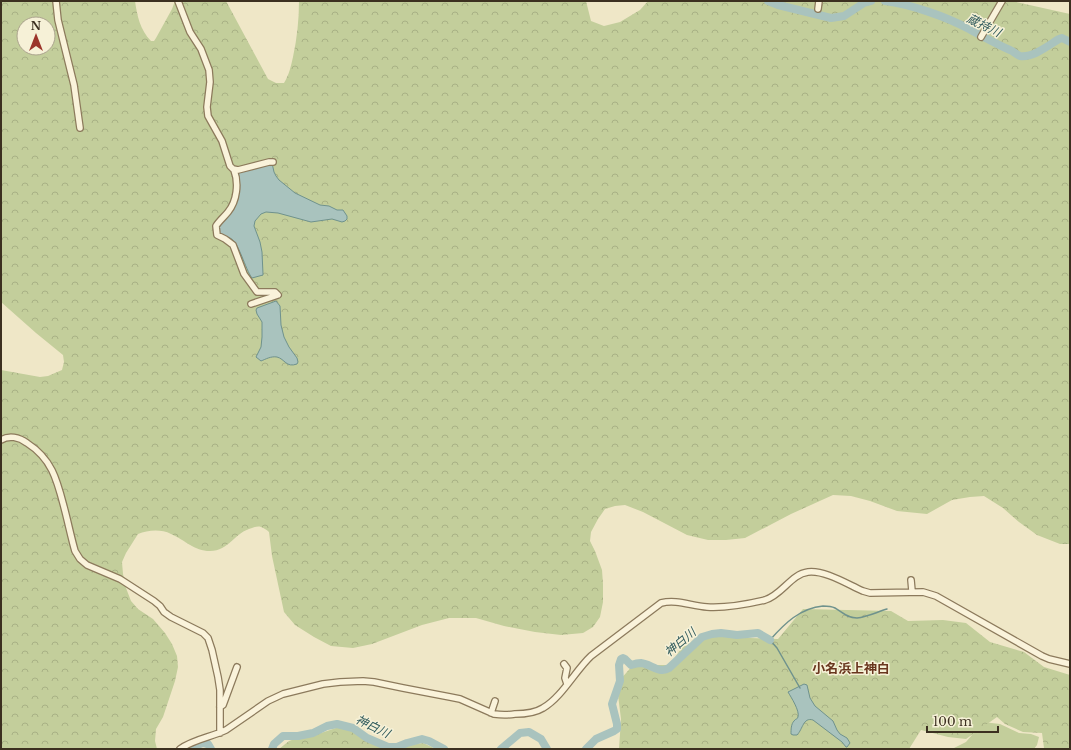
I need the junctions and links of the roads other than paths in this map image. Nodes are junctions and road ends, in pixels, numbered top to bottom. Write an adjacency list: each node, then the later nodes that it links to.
1 (56, 1): 7 (street)
2 (178, 1): 9 (street)
3 (819, 1): 5 (street)
4 (1002, 1): 6 (street)
5 (818, 9)
6 (981, 37)
7 (80, 128)
8 (273, 162): 9 (street)
9 (234, 170): 10 (street)
10 (251, 304)
11 (1, 440): 19 (street)
12 (911, 580): 13 (street)
13 (912, 591): 15 (street); 17 (street)
14 (564, 664): 17 (street)
15 (1070, 664)
16 (237, 667): 19 (street)
17 (567, 684): 20 (street)
18 (495, 701): 20 (street)
19 (220, 707): 21 (street)
20 (491, 713): 21 (street)
21 (220, 733): 22 (street)
22 (180, 749)

